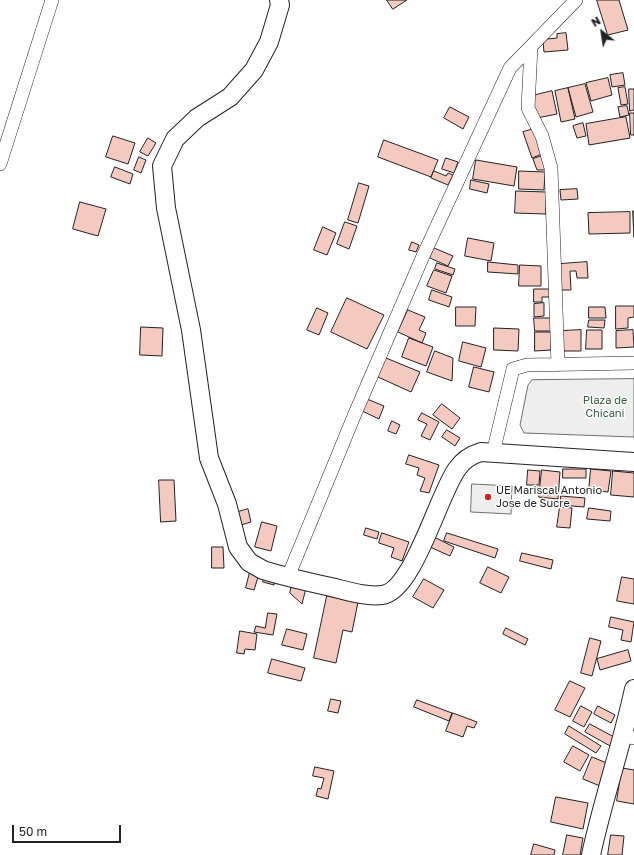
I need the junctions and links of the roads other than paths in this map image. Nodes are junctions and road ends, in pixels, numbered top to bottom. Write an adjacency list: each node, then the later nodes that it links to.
1 (52, 0): 5 (street)
2 (279, 0): 10 (street)
3 (576, 0): 4 (street)
4 (531, 47): 7 (street); 10 (street)
5 (0, 164)
6 (634, 363): 7 (street)
7 (558, 365): 8 (street)
8 (493, 453): 9 (street); 10 (street)
9 (634, 462)
10 (288, 578)
11 (634, 689): 12 (street)
12 (629, 737): 13 (street)
13 (591, 855)

